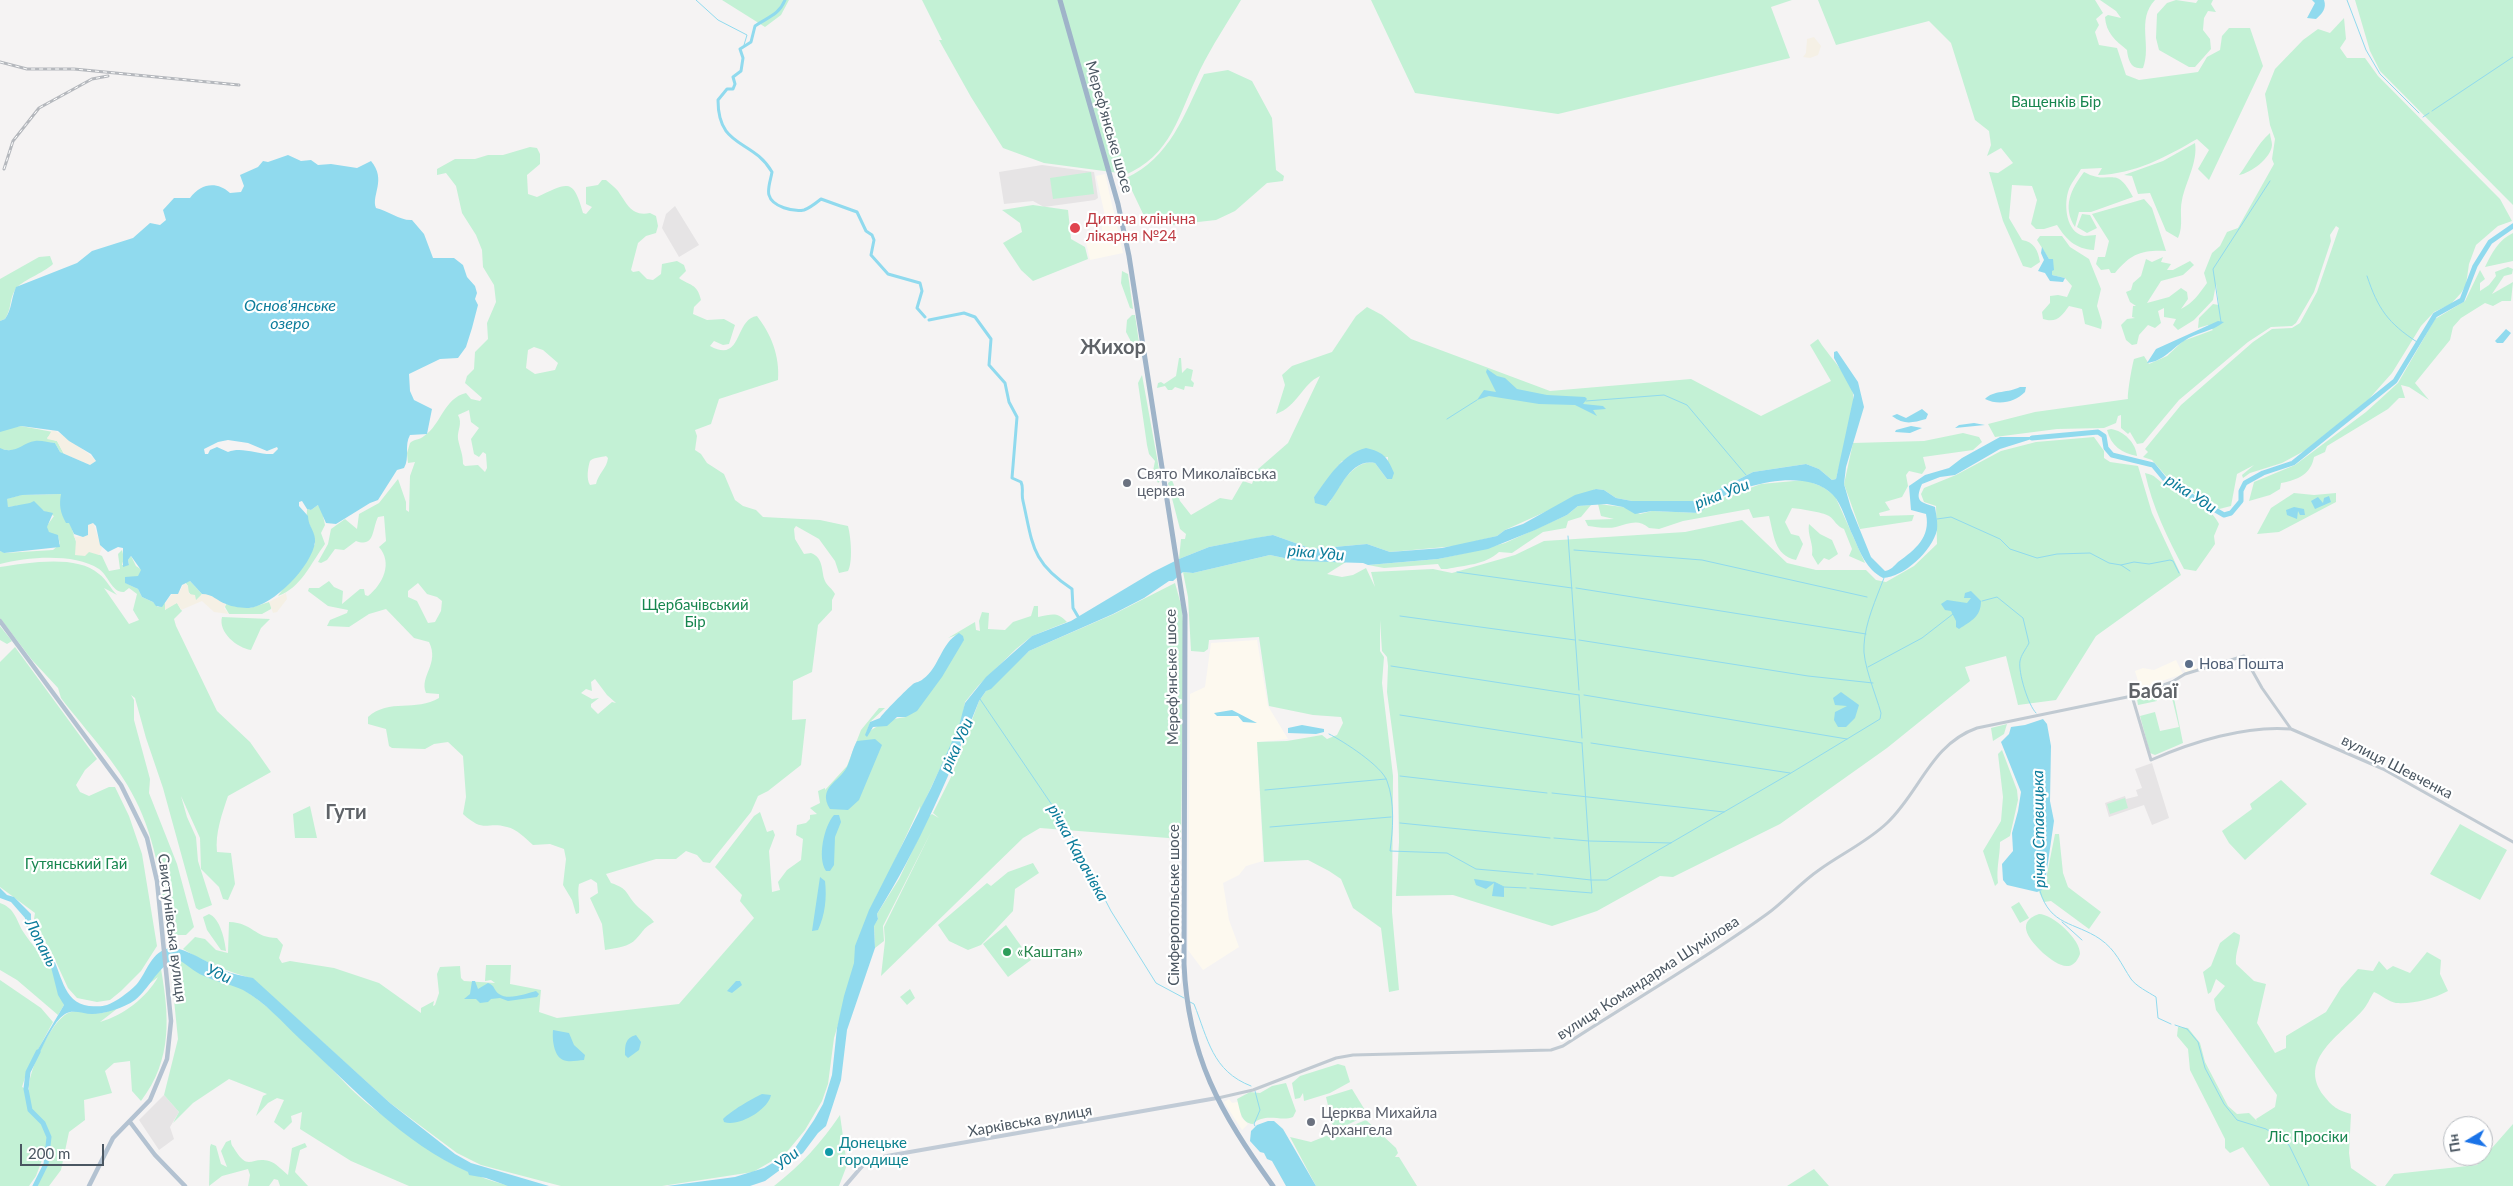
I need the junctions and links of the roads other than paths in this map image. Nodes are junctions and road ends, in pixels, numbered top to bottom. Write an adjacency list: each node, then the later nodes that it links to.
1 (1060, 0): 5 (highway, Мереф'янське шосе)
2 (0, 621): 8 (main road, Свистунівська вулиця)
3 (2132, 696): 4 (street, вулиця Командарма Шумілова); 4 (street, вулиця Шевченка); 7 (street, вулиця Командарма Шумілова)
4 (2291, 729): 6 (street, вулиця Шевченка)
5 (1186, 768): 7 (highway, Сімферопольське шосе)
6 (2513, 842)
7 (1217, 1098): 11 (main road, Харківська вулиця); 12 (highway, Сімферопольське шосе)
8 (130, 1122): 9 (main road, Свистунівська вулиця); 10 (main road)
9 (89, 1186)
10 (185, 1186)
11 (845, 1186)
12 (1273, 1186)

